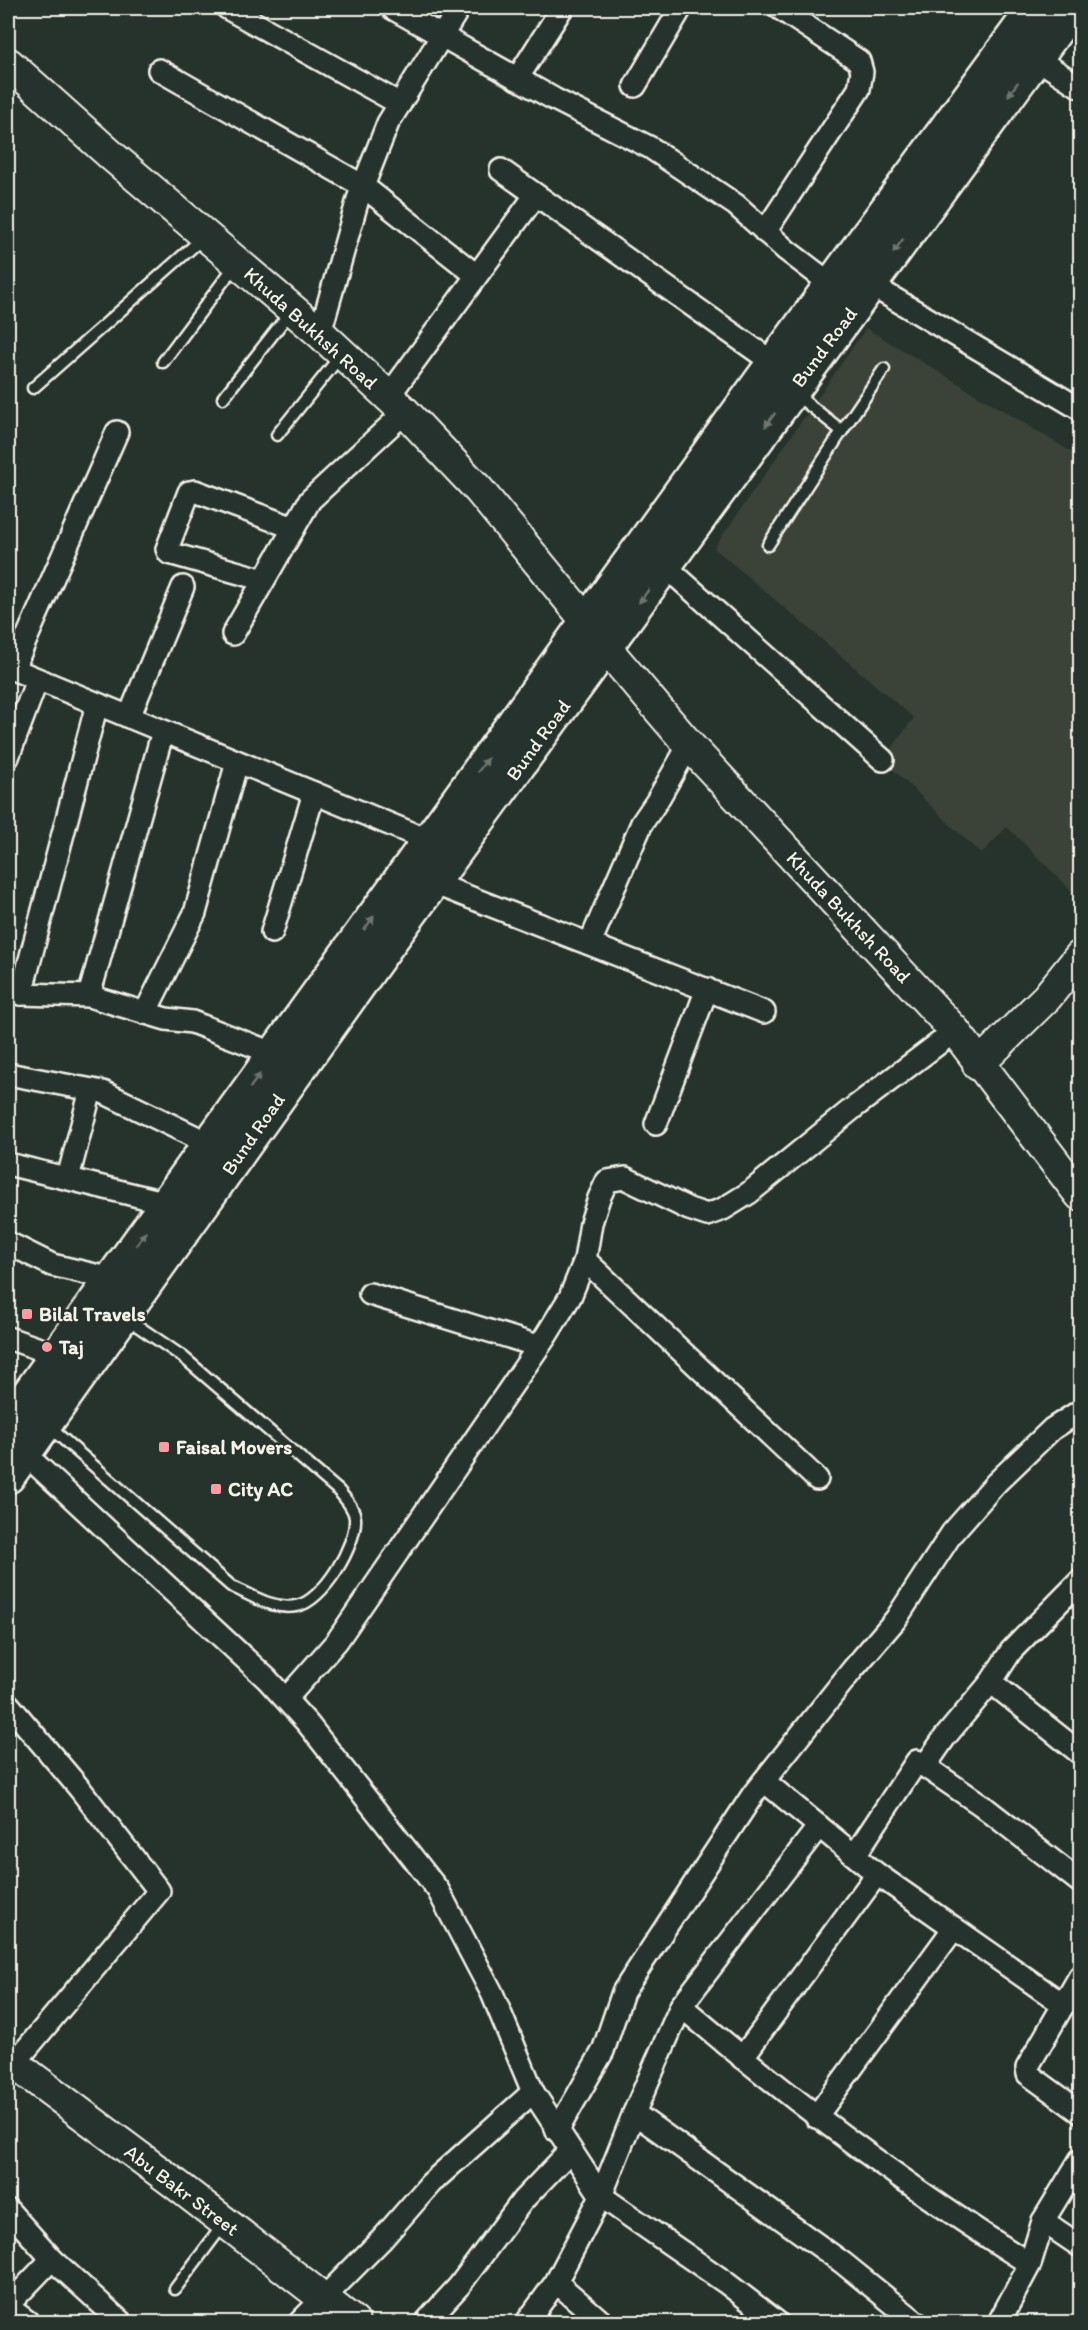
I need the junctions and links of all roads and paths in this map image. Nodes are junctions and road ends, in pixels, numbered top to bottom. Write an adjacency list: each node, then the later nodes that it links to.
1 (227, 8): 16 (street)
2 (392, 8): 9 (street)
3 (459, 8): 9 (street)
4 (562, 8): 13 (street)
5 (681, 8): 14 (street)
6 (779, 8): 20 (street)
7 (1035, 8): 24 (main road, Bund Road)
8 (1072, 8): 10 (main road, Bund Road)
9 (441, 36): 13 (street); 16 (street)
10 (1036, 58): 15 (street); 25 (main road, Bund Road, one-way to 25)
11 (8, 63): 21 (street, Khuda Bukhsh Road)
12 (159, 70): 18 (street)
13 (517, 79): 20 (street)
14 (635, 86)
15 (1080, 87)
16 (400, 104): 18 (street)
17 (501, 170): 19 (street)
18 (363, 186): 23 (street); 27 (street)
19 (535, 195): 23 (street); 31 (street)
20 (765, 232): 24 (street)
21 (205, 236): 22 (street, Khuda Bukhsh Road); 32 (lane)
22 (237, 263): 26 (street, Khuda Bukhsh Road); 29 (lane)
23 (476, 276): 34 (street)
24 (832, 285): 31 (main road, Bund Road)
25 (871, 285): 31 (main road, Bund Road); 35 (street)
26 (292, 310): 27 (street, Khuda Bukhsh Road); 33 (lane)
27 (320, 333): 28 (street, Khuda Bukhsh Road)
28 (342, 354): 34 (street, Khuda Bukhsh Road); 38 (lane)
29 (163, 362)
30 (884, 369): 36 (lane)
31 (788, 379): 36 (lane); 41 (main road, Bund Road, one-way to 41); 44 (main road, Bund Road)
32 (33, 388)
33 (223, 398)
34 (396, 404): 39 (street); 44 (street, Khuda Bukhsh Road)
35 (1080, 409)
36 (842, 431): 40 (lane)
37 (117, 432): 47 (street)
38 (277, 435)
39 (294, 528): 42 (street); 42 (street)
40 (768, 544)
41 (665, 566): 46 (main road, Bund Road, one-way to 46); 54 (street)
42 (264, 580): 45 (street)
43 (183, 587): 50 (street)
44 (587, 622): 57 (main road, Bund Road, one-way to 44)
45 (233, 634)
46 (606, 648): 52 (street, Khuda Bukhsh Road); 58 (main road, Bund Road)
47 (10, 668): 48 (street)
48 (37, 680): 49 (street); 53 (street)
49 (97, 704): 50 (street); 63 (street)
50 (129, 717): 51 (street)
51 (163, 731): 55 (street); 64 (street)
52 (689, 745): 60 (street); 67 (street, Khuda Bukhsh Road)
53 (8, 757)
54 (883, 760)
55 (237, 762): 56 (street); 66 (street)
56 (314, 793): 57 (street); 59 (street)
57 (428, 840): 68 (main road, Bund Road, one-way to 57)
58 (433, 882): 60 (street); 82 (main road, Bund Road)
59 (272, 932)
60 (590, 944): 62 (street)
61 (1080, 956): 69 (street)
62 (707, 989): 65 (street); 72 (street)
63 (14, 991): 64 (street)
64 (89, 996): 66 (street)
65 (764, 1012)
66 (145, 1013): 68 (street)
67 (955, 1031): 69 (street, Khuda Bukhsh Road); 79 (street)
68 (275, 1054): 73 (main road, Bund Road, one-way to 68)
69 (978, 1065): 76 (street, Khuda Bukhsh Road)
70 (8, 1074): 71 (street)
71 (91, 1090): 73 (street); 75 (street)
72 (656, 1124)
73 (210, 1144): 77 (main road, Bund Road)
74 (8, 1164): 75 (street)
75 (68, 1178): 77 (street)
76 (1080, 1195)
77 (167, 1203): 80 (main road, Bund Road, one-way to 77)
78 (8, 1243): 80 (street)
79 (585, 1260): 84 (street); 89 (street)
80 (112, 1279): 85 (main road, Bund Road)
81 (370, 1294): 84 (street)
82 (123, 1316): 87 (main road, Bund Road); 87 (lane)
83 (8, 1338): 85 (street)
84 (538, 1346): 92 (street)
85 (57, 1355): 87 (main road, Bund Road)
86 (1080, 1411): 96 (street)
87 (28, 1415): 88 (main road, Bund Road)
88 (16, 1464): 92 (street)
89 (817, 1479)
90 (1080, 1581): 91 (street)
91 (991, 1682): 94 (street); 95 (street)
92 (286, 1699): 107 (street)
93 (8, 1704): 106 (street)
94 (1080, 1752)
95 (925, 1766): 98 (street); 100 (street)
96 (764, 1781): 97 (street); 111 (street)
97 (819, 1826): 98 (street); 104 (street)
98 (855, 1855): 99 (street)
99 (878, 1874): 101 (street); 105 (street)
100 (1080, 1882)
101 (954, 1928): 103 (street); 110 (street)
102 (1080, 1976): 103 (street)
103 (1064, 2005): 108 (street)
104 (681, 2006): 105 (street); 109 (street)
105 (742, 2058): 110 (street)
106 (9, 2064): 117 (street, Abu Bakr Street)
107 (533, 2092): 111 (street); 123 (street)
108 (1080, 2112)
109 (634, 2113): 114 (street); 133 (street)
110 (816, 2117): 120 (street)
111 (557, 2131): 112 (street)
112 (570, 2151): 114 (street); 129 (street)
113 (1080, 2160): 116 (street)
114 (601, 2196): 121 (street); 132 (street)
115 (8, 2210): 119 (street)
116 (1043, 2221): 118 (street); 120 (street)
117 (225, 2222): 122 (lane); 123 (street, Abu Bakr Street)
118 (1080, 2246)
119 (52, 2259): 124 (street); 126 (street)
120 (1030, 2264): 134 (street)
121 (556, 2282): 130 (street); 131 (street)
122 (175, 2289)
123 (323, 2298): 127 (street); 128 (street, Abu Bakr Street)
124 (8, 2306): 125 (street)
125 (28, 2322)
126 (121, 2322)
127 (300, 2322)
128 (354, 2322)
129 (426, 2322)
130 (527, 2322)
131 (602, 2322)
132 (774, 2322)
133 (916, 2322)
134 (999, 2322)

